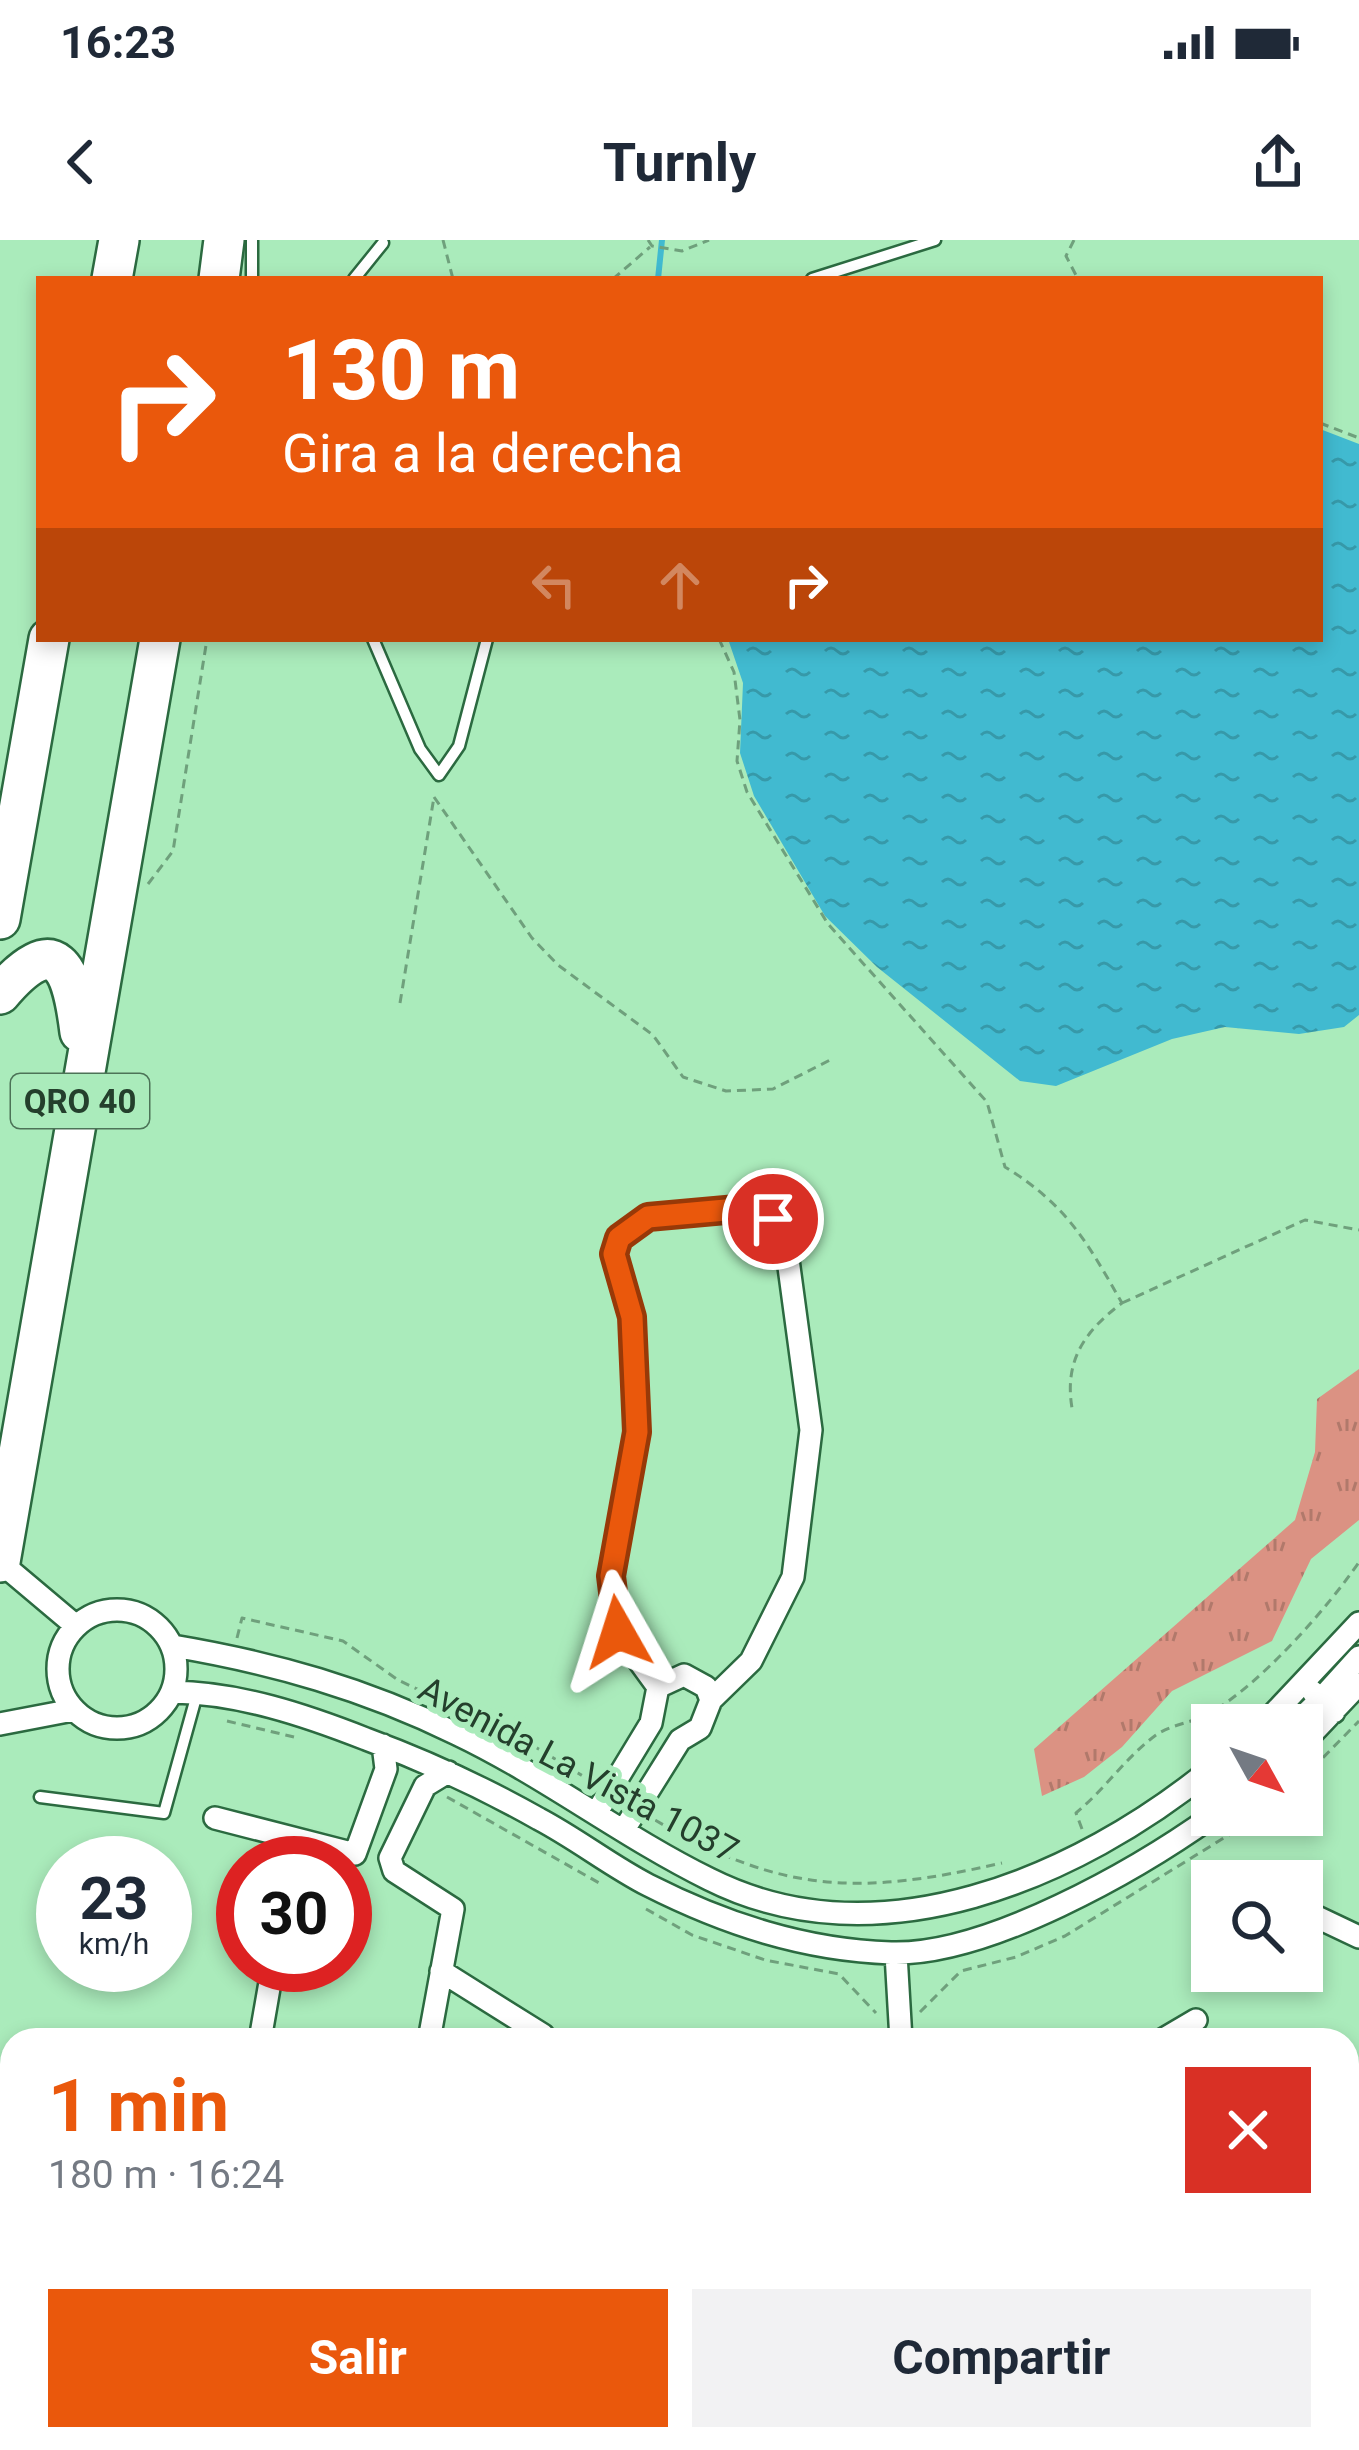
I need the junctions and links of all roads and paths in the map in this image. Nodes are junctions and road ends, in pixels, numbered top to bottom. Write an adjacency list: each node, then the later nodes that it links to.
1 (119, 240): 10 (highway)
2 (224, 240): 11 (highway)
3 (252, 240): 12 (lane)
4 (443, 240): 14 (path)
5 (710, 240): 9 (path)
6 (935, 240): 16 (lane)
7 (1074, 240): 17 (path)
8 (383, 243): 13 (lane)
9 (650, 243): 15 (path)
10 (113, 276)
11 (219, 276)
12 (252, 276)
13 (356, 276)
14 (452, 276)
15 (616, 276)
16 (821, 276)
17 (1076, 276)
18 (1323, 424): 19 (path)
19 (1359, 438)
20 (48, 642): 27 (highway)
21 (159, 642): 26 (highway, QRO 40)
22 (207, 642): 26 (path)
23 (374, 642): 24 (lane)
24 (486, 642)
25 (720, 642): 33 (path)
26 (114, 903): 31 (highway, QRO 40)
27 (0, 919)
28 (0, 994): 31 (highway)
29 (400, 1003): 30 (path)
30 (832, 1060)
31 (85, 1073): 35 (highway, QRO 40)
32 (1359, 1229): 33 (path)
33 (1122, 1303): 34 (path)
34 (1072, 1408)
35 (0, 1562): 38 (street)
36 (1359, 1562): 67 (path)
37 (1359, 1623): 48 (street)
38 (76, 1626): 39 (street); 54 (street)
39 (173, 1646): 40 (street, Avenida La Vista 1037); 45 (street)
40 (232, 1656): 42 (street, Avenida La Vista 1037); 64 (path)
41 (1359, 1657): 48 (street)
42 (276, 1664): 53 (street); 64 (street, Avenida La Vista 1037)
43 (1359, 1684): 48 (street)
44 (658, 1688): 49 (street); 49 (street); 64 (street)
45 (172, 1692): 46 (street, Avenida La Vista 1037); 54 (street)
46 (197, 1692): 47 (street, Avenida La Vista 1037); 63 (lane)
47 (231, 1698): 53 (street, Avenida La Vista 1037); 57 (path)
48 (1320, 1699): 50 (street); 51 (street); 52 (street)
49 (711, 1700): 66 (street)
50 (1309, 1704)
51 (1315, 1704)
52 (1318, 1704)
53 (266, 1706): 58 (street, Avenida La Vista 1037)
54 (73, 1710): 56 (street)
55 (1359, 1721): 59 (path)
56 (0, 1724)
57 (295, 1737)
58 (383, 1745): 60 (street, Avenida La Vista 1037); 70 (street)
59 (1323, 1758)
60 (448, 1772): 62 (street); 77 (street, Avenida La Vista 1037)
61 (1191, 1783): 66 (street, Avenida La Vista 1037)
62 (425, 1786): 73 (path); 79 (street)
63 (40, 1797)
64 (603, 1802): 66 (street, Avenida La Vista 1037)
65 (214, 1817): 69 (street)
66 (631, 1818): 72 (path)
67 (1083, 1831)
68 (1191, 1832): 77 (street, Avenida La Vista 1037)
69 (285, 1836)
70 (364, 1836)
71 (1227, 1836): 80 (path)
72 (1008, 1861)
73 (608, 1888)
74 (629, 1900): 78 (path)
75 (1323, 1920): 76 (street)
76 (1359, 1936)
77 (896, 1954): 86 (street)
78 (830, 1970)
79 (441, 1971): 84 (street); 85 (street)
80 (961, 1971)
81 (268, 1992): 83 (street)
82 (1196, 2020): 87 (street)
83 (262, 2028)
84 (431, 2028)
85 (532, 2028)
86 (901, 2028)
87 (1182, 2028)

